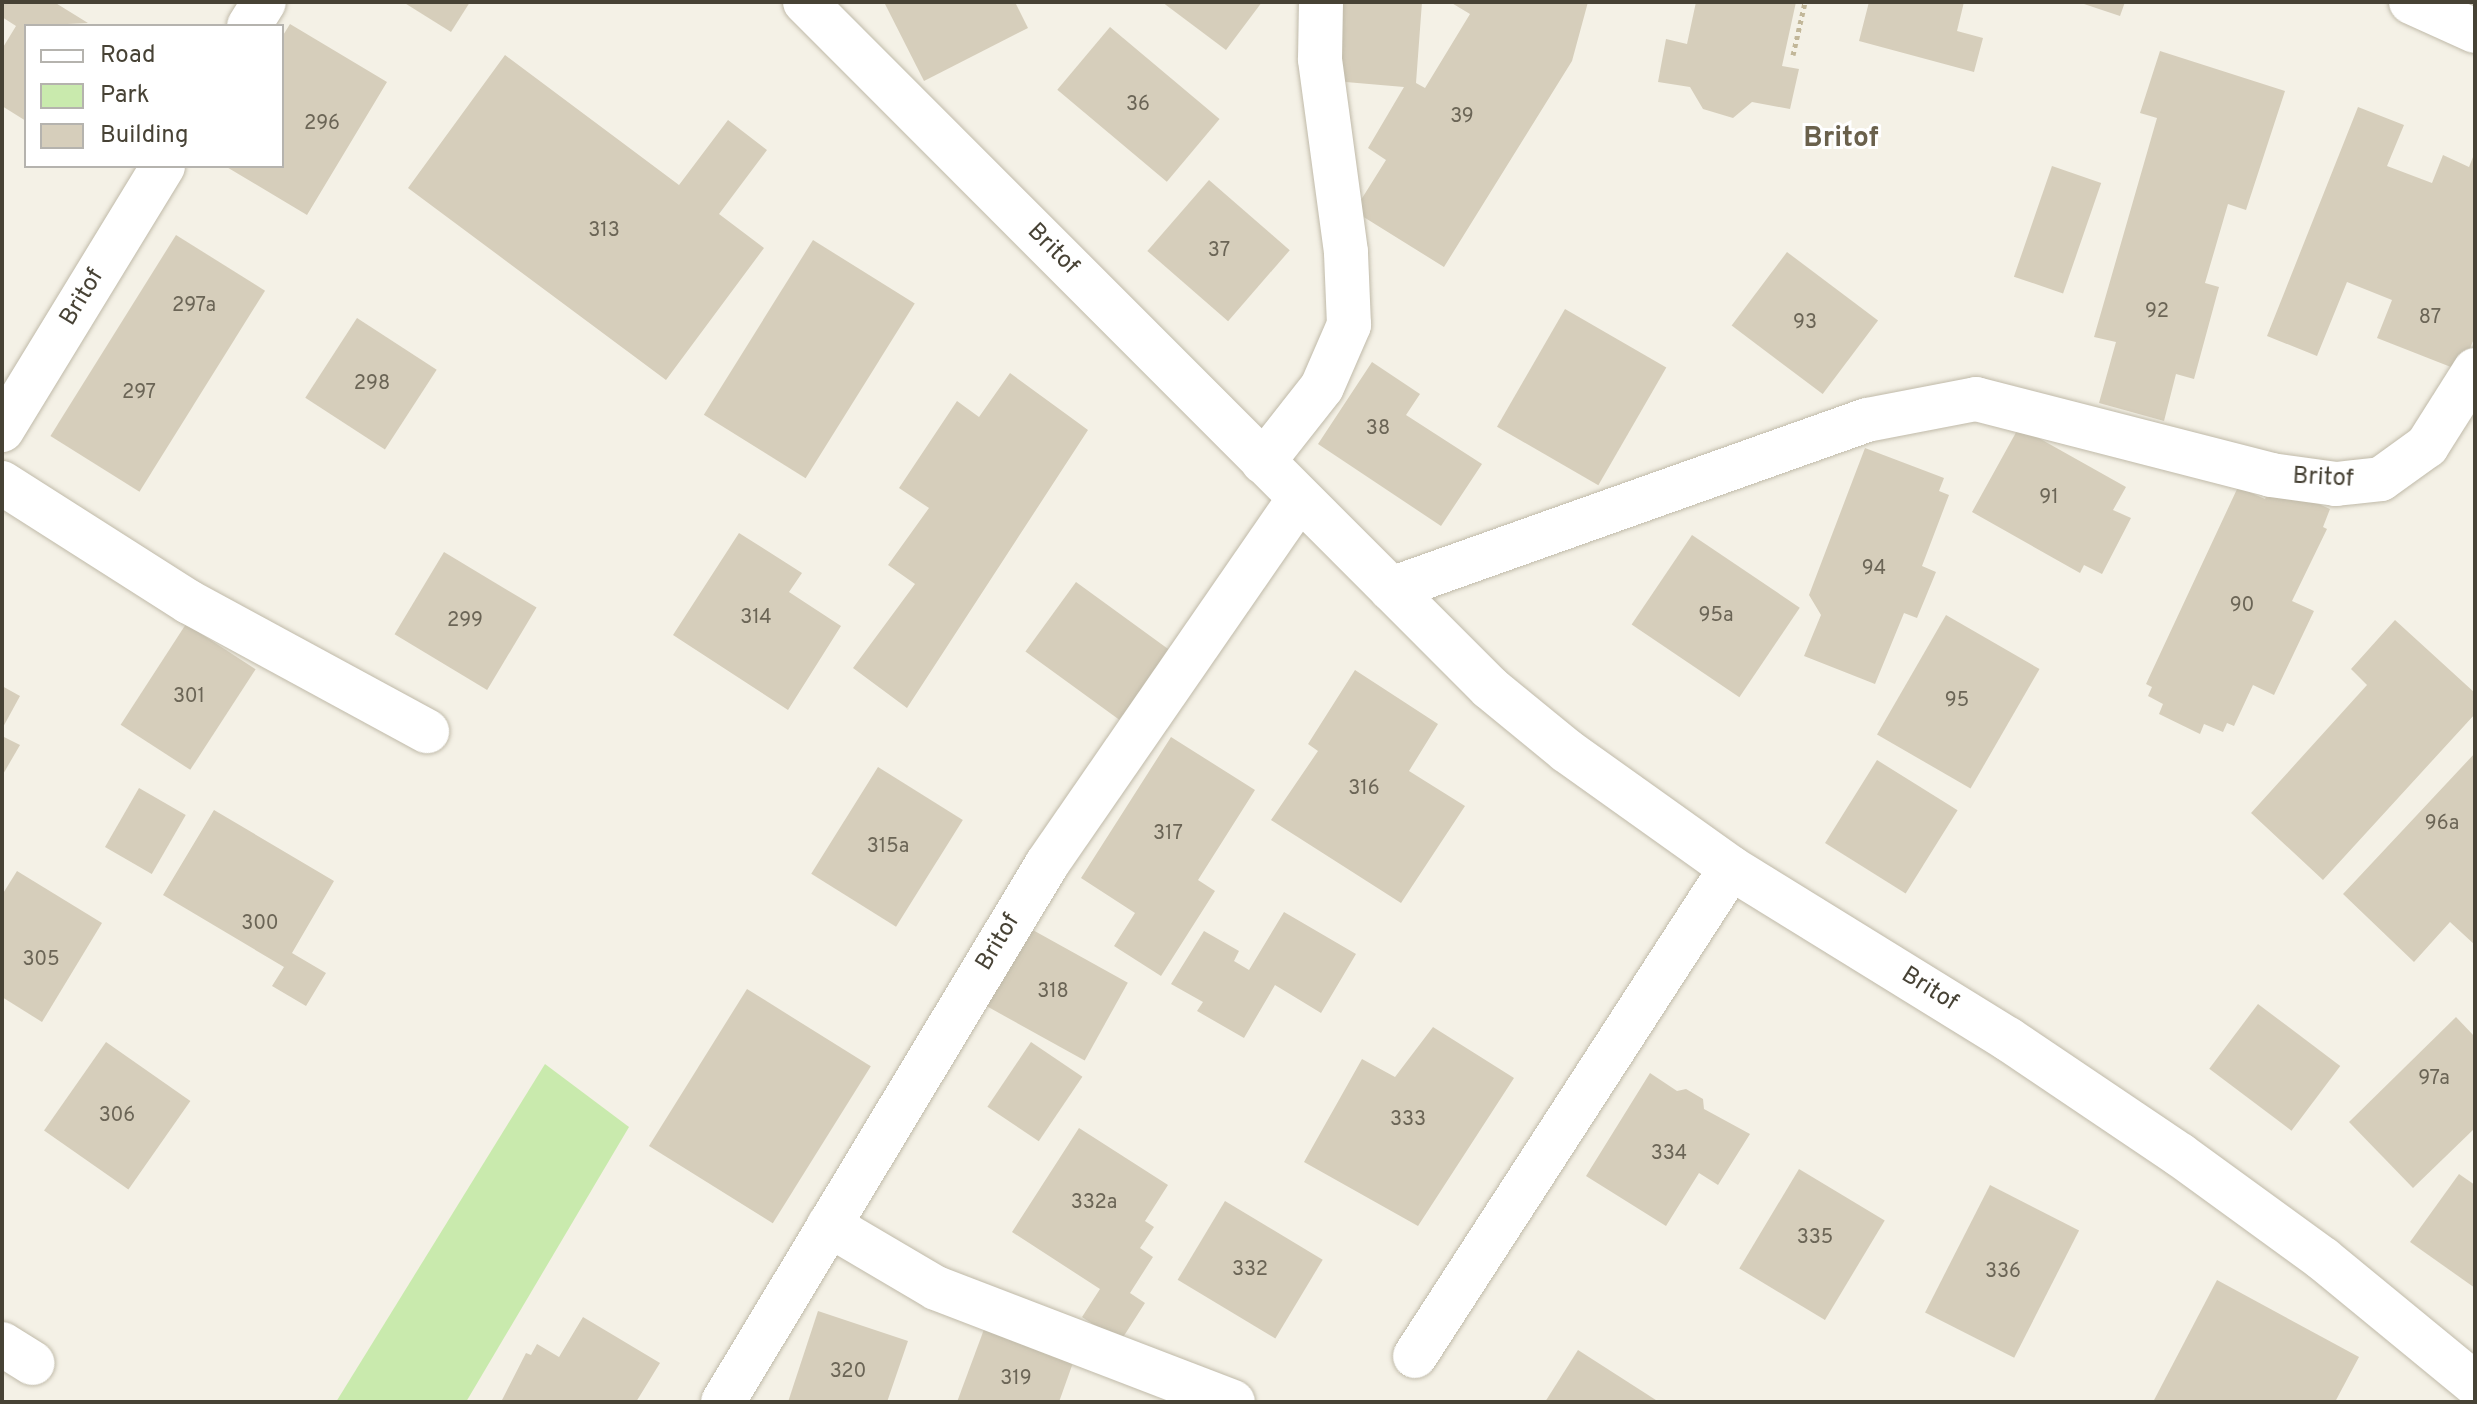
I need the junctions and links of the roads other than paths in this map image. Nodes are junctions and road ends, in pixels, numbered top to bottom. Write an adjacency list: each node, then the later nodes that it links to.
1 (264, 2): 5 (street)
2 (805, 2): 10 (street, Britof)
3 (1321, 2): 10 (street)
4 (2411, 2): 6 (street)
5 (250, 24)
6 (2475, 31)
7 (162, 168): 9 (street, Britof)
8 (2475, 370): 13 (street, Britof)
9 (2, 430)
10 (1263, 462): 12 (street, Britof)
11 (2, 483): 14 (street)
12 (1299, 499): 13 (street, Britof); 16 (street, Britof)
13 (1391, 589): 15 (street, Britof)
14 (427, 731)
15 (1731, 868): 17 (street); 18 (street, Britof)
16 (829, 1225): 19 (street, Britof); 20 (street)
17 (1415, 1356)
18 (2475, 1384)
19 (723, 1402)
20 (1233, 1402)

